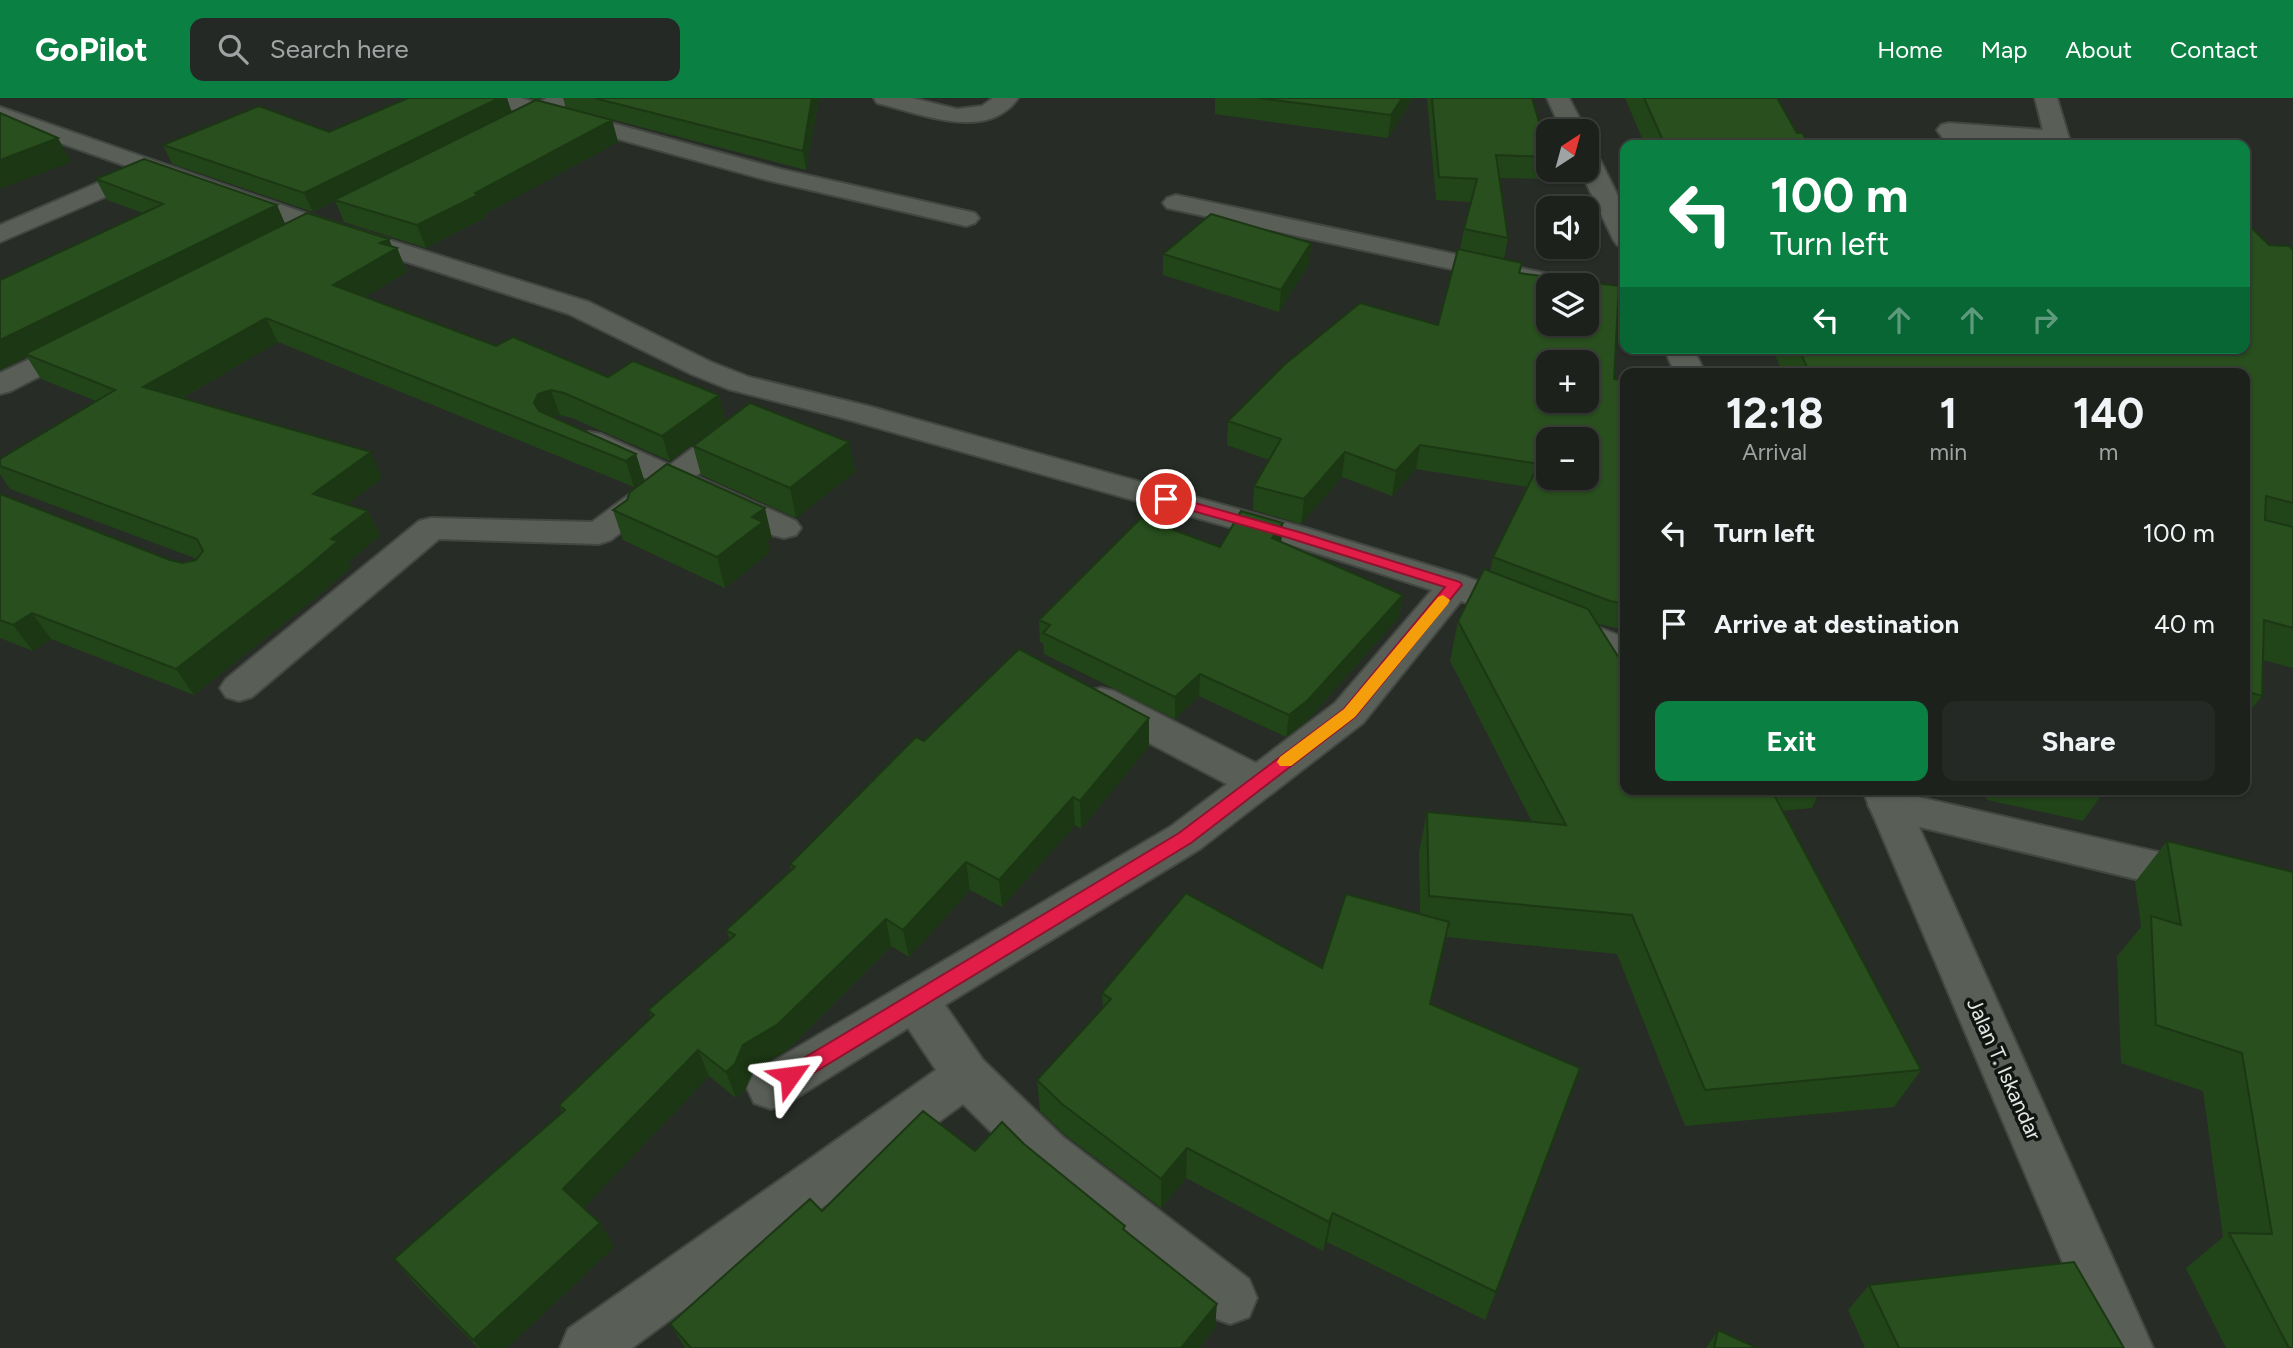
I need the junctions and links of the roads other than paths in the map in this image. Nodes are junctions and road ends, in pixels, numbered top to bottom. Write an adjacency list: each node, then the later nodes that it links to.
1 (495, 98): 7 (street)
2 (564, 98): 7 (street)
3 (885, 98): 4 (street)
4 (1007, 98)
5 (1558, 98): 9 (street)
6 (2046, 98): 11 (street)
7 (537, 112): 10 (street); 16 (street)
8 (0, 114): 12 (street)
9 (1568, 119)
10 (488, 137)
11 (1956, 140)
12 (156, 167): 17 (street); 19 (street)
13 (1599, 182): 18 (street)
14 (1177, 203): 21 (street)
15 (351, 205): 17 (street)
16 (966, 218)
17 (313, 224): 20 (street); 26 (street)
18 (1620, 227)
19 (0, 234)
20 (277, 243)
21 (1536, 279)
22 (1599, 293): 23 (street)
23 (1620, 298)
24 (96, 336): 25 (street)
25 (0, 385)
26 (784, 394): 28 (street); 30 (street)
27 (560, 427): 28 (street)
28 (673, 479): 29 (street); 33 (street)
29 (784, 528)
30 (1455, 585): 31 (street); 34 (street)
31 (1620, 650)
32 (1074, 687): 34 (street)
33 (239, 688)
34 (1258, 782): 37 (street)
35 (1885, 797): 36 (street); 42 (street, Jalan T. Iskandar)
36 (2293, 900)
37 (915, 1000): 38 (street); 39 (street)
38 (966, 1075): 40 (street); 41 (street)
39 (771, 1088)
40 (1230, 1298)
41 (605, 1343)
42 (2126, 1348)

